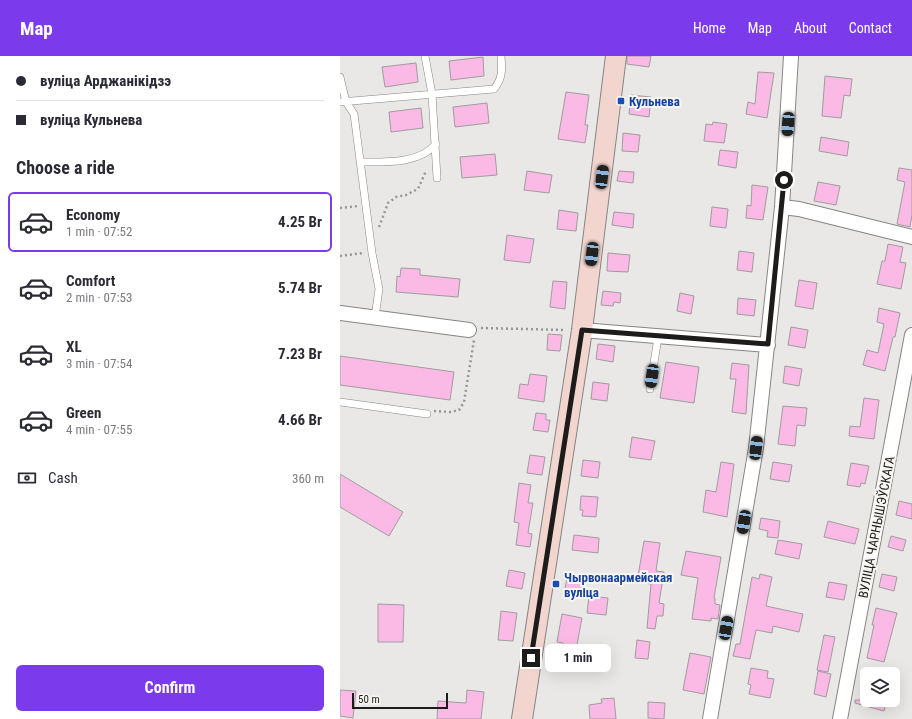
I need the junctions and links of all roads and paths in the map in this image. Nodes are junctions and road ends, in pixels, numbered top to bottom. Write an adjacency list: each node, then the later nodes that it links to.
1 (425, 56): 6 (lane)
2 (501, 56): 6 (lane)
3 (616, 56): 21 (street)
4 (791, 56): 13 (street)
5 (340, 77): 7 (lane)
6 (432, 94): 7 (lane); 8 (lane)
7 (343, 102): 10 (lane)
8 (436, 144): 9 (lane); 11 (lane)
9 (430, 151): 10 (lane); 16 (path)
10 (361, 162): 12 (lane)
11 (437, 178)
12 (366, 205): 14 (path); 16 (lane)
13 (782, 207): 15 (street); 24 (street)
14 (340, 208)
15 (912, 237)
16 (372, 253): 17 (path); 19 (lane)
17 (340, 256)
18 (340, 313): 19 (street)
19 (375, 317): 20 (street)
20 (472, 329): 21 (path); 27 (path)
21 (577, 330): 23 (street); 28 (street)
22 (912, 335): 30 (street, ВУЛІЦА ЧАРНЫШЭЎСКАГА)
23 (658, 337): 24 (street); 25 (lane)
24 (768, 344): 29 (street)
25 (650, 388)
26 (340, 402): 27 (lane)
27 (427, 414)
28 (522, 719)
29 (710, 719)
30 (840, 719)

